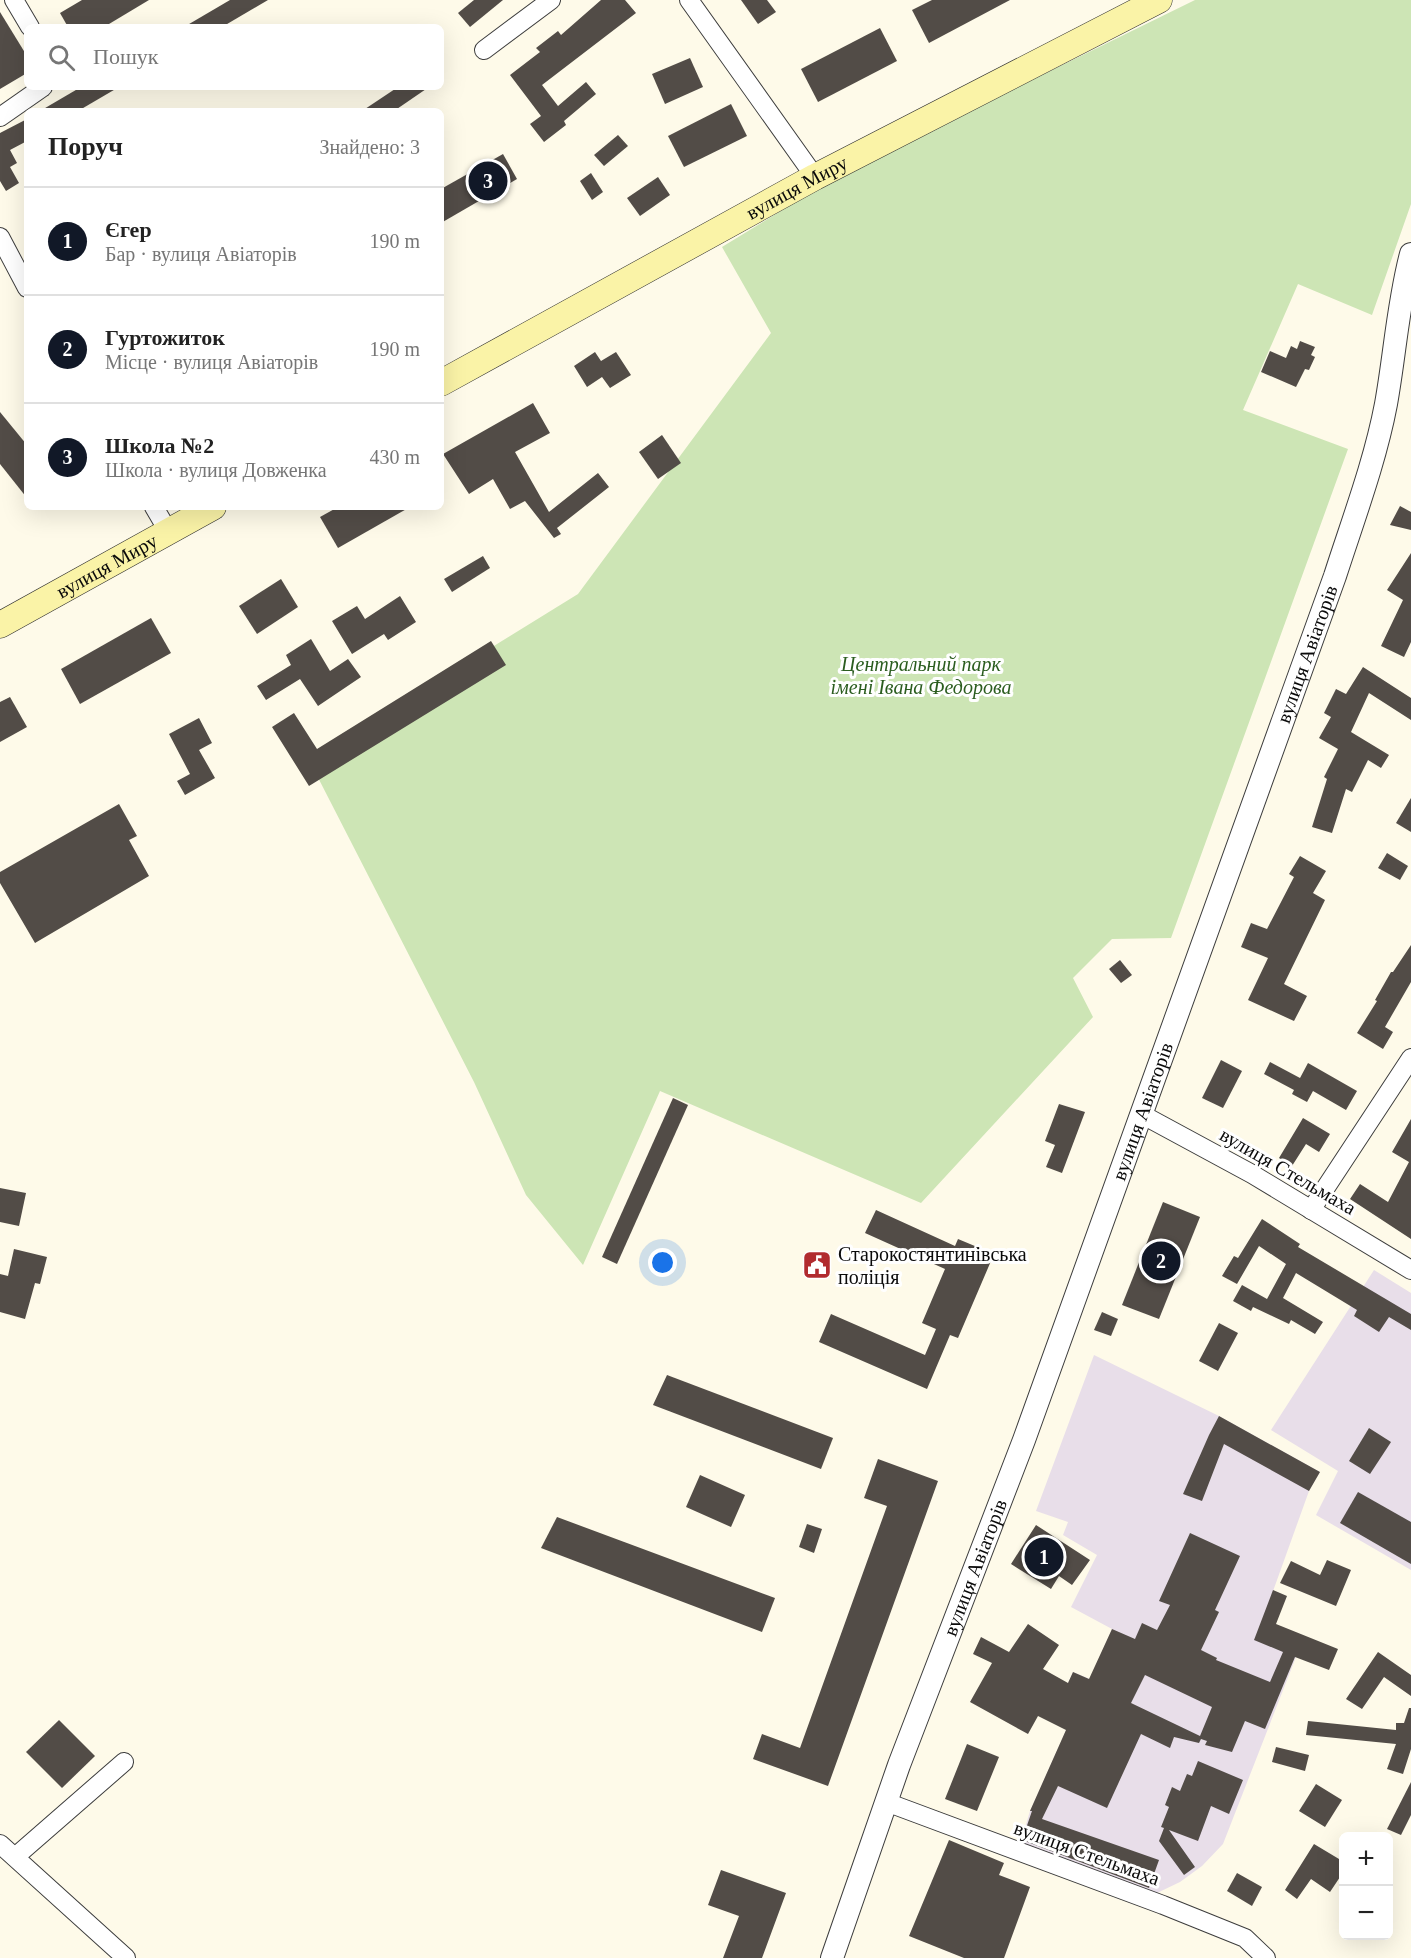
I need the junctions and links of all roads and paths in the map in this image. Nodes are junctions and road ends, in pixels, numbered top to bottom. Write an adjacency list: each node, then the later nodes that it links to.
1 (14, 0): 5 (street)
2 (551, 0): 6 (street)
3 (689, 0): 9 (street)
4 (1159, 0): 9 (main road, вулиця Миру)
5 (28, 24)
6 (484, 50)
7 (39, 90): 8 (street)
8 (0, 117)
9 (815, 177): 13 (main road, вулиця Миру)
10 (0, 237): 12 (street)
11 (1411, 254): 19 (street, вулиця Авіаторів)
12 (24, 282)
13 (444, 381)
14 (156, 510): 16 (street)
15 (207, 510): 16 (main road, вулиця Миру)
16 (168, 531): 17 (main road, вулиця Миру)
17 (0, 625)
18 (1411, 1058): 20 (street)
19 (1141, 1114): 20 (street, вулиця Стельмаха); 23 (street, вулиця Авіаторів)
20 (1311, 1210): 21 (street, вулиця Стельмаха)
21 (1411, 1270)
22 (124, 1762): 25 (street)
23 (886, 1802): 27 (street, вулиця Авіаторів); 28 (street, вулиця Стельмаха)
24 (0, 1844): 25 (street)
25 (15, 1857): 26 (street)
26 (126, 1958)
27 (832, 1958)
28 (1266, 1958)

